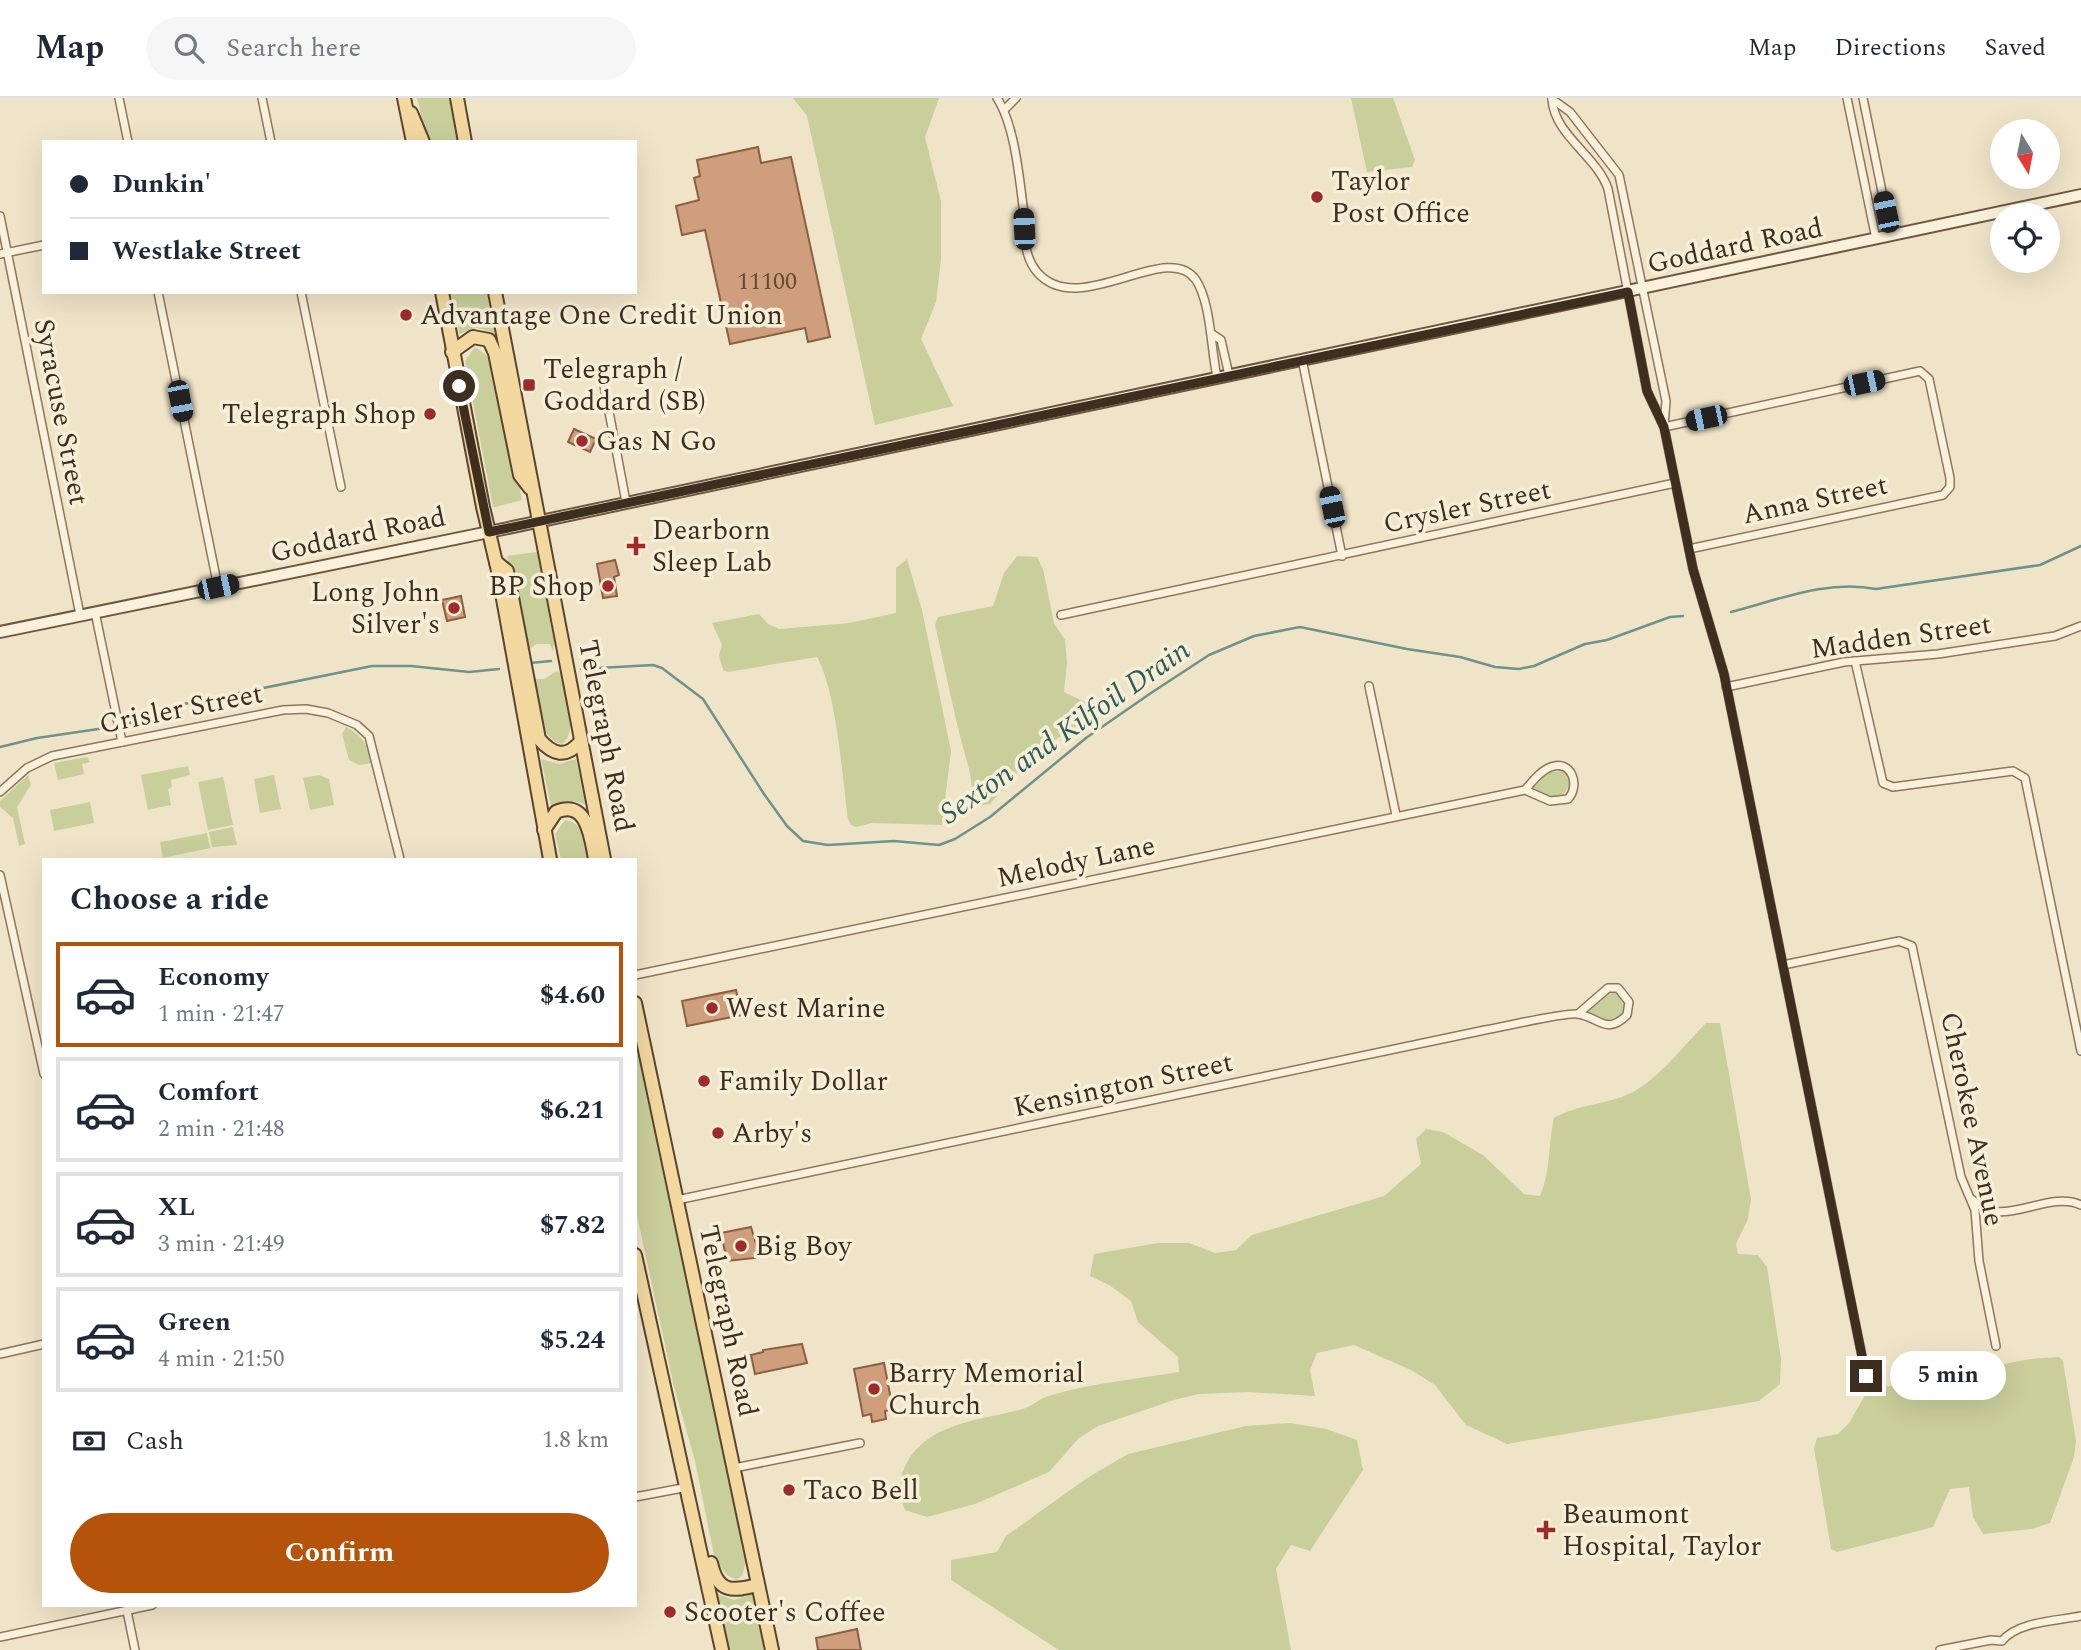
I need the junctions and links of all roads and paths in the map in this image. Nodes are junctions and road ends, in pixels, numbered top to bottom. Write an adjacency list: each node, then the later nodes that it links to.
1 (119, 98): 11 (street)
2 (262, 98): 12 (street)
3 (457, 98): 15 (main road)
4 (997, 98): 10 (street)
5 (1016, 98): 10 (street)
6 (1552, 98): 22 (street); 23 (street)
7 (1847, 98): 19 (street)
8 (1863, 98): 18 (street)
9 (405, 101): 13 (main road); 14 (main road)
10 (1004, 110): 28 (street)
11 (128, 140)
12 (271, 140)
13 (413, 140)
14 (422, 140)
15 (466, 140)
16 (2081, 195): 18 (main road, Goddard Road)
17 (0, 216): 21 (street, Syracuse Street)
18 (1891, 236): 19 (main road, Goddard Road)
19 (1876, 239): 22 (main road, Goddard Road)
20 (42, 244): 21 (street)
21 (4, 253): 46 (street, Syracuse Street)
22 (1643, 289): 23 (main road, Goddard Road); 34 (street)
23 (1628, 292): 30 (main road, Goddard Road); 34 (street)
24 (158, 294): 44 (street)
25 (302, 294): 36 (street)
26 (442, 294): 29 (main road)
27 (495, 294): 37 (main road, Telegraph Road)
28 (1212, 334): 31 (street); 32 (street)
29 (452, 352): 37 (main road); 40 (main road)
30 (1302, 359): 31 (main road, Goddard Road); 42 (street)
31 (1229, 375): 32 (main road, Goddard Road)
32 (1217, 377): 38 (main road, Goddard Road)
33 (604, 385): 38 (street)
34 (1664, 427): 35 (street); 41 (street, Anna Street)
35 (1675, 483): 41 (street); 42 (street, Crysler Street)
36 (341, 487)
37 (533, 491): 39 (main road, Telegraph Road)
38 (626, 502): 39 (main road, Goddard Road)
39 (539, 520): 40 (main road, Goddard Road); 53 (main road, Telegraph Road)
40 (489, 532): 43 (main road); 44 (main road, Goddard Road)
41 (1689, 549): 52 (street)
42 (1342, 556): 47 (street, Crysler Street)
43 (496, 561): 53 (main road); 58 (main road)
44 (218, 587): 45 (main road, Goddard Road)
45 (95, 612): 46 (main road, Goddard Road); 54 (street)
46 (80, 615): 49 (main road, Goddard Road)
47 (1061, 615)
48 (2081, 626): 50 (street, Madden Street)
49 (0, 632)
50 (1855, 661): 52 (street, Madden Street); 68 (street)
51 (1369, 686): 57 (street)
52 (1726, 687): 64 (street)
53 (581, 741): 62 (main road, Telegraph Road)
54 (122, 743): 56 (street, Crisler Street); 59 (street, Crisler Street)
55 (1525, 790): 55 (street, Melody Lane); 57 (street, Melody Lane)
56 (0, 792)
57 (1396, 815): 65 (street, Melody Lane)
58 (544, 830): 60 (main road); 61 (main road)
59 (400, 858)
60 (550, 858)
61 (596, 858)
62 (604, 858)
63 (0, 875): 69 (street)
64 (1783, 965): 70 (street, Cherokee Avenue); 77 (street)
65 (637, 975)
66 (637, 1012): 71 (main road, Telegraph Road)
67 (1577, 1014): 67 (street, Kensington Street); 71 (street, Kensington Street)
68 (2081, 1051)
69 (42, 1065)
70 (1970, 1197): 72 (street); 75 (street, Cherokee Avenue)
71 (677, 1200): 80 (main road, Telegraph Road)
72 (2081, 1205)
73 (637, 1264): 78 (main road)
74 (42, 1344): 76 (street)
75 (1996, 1346)
76 (0, 1354)
77 (1866, 1376)
78 (668, 1405): 81 (main road); 83 (main road)
79 (860, 1443): 80 (street)
80 (734, 1468): 83 (main road, Telegraph Road)
81 (688, 1487): 82 (street); 90 (main road)
82 (637, 1497)
83 (758, 1585): 91 (main road, Telegraph Road)
84 (144, 1607): 85 (street)
85 (127, 1611): 87 (street); 89 (street)
86 (2081, 1616): 88 (street)
87 (0, 1637)
88 (2002, 1641): 92 (street); 93 (street)
89 (135, 1650)
90 (722, 1650)
91 (772, 1650)
92 (1940, 1650)
93 (2001, 1650)

